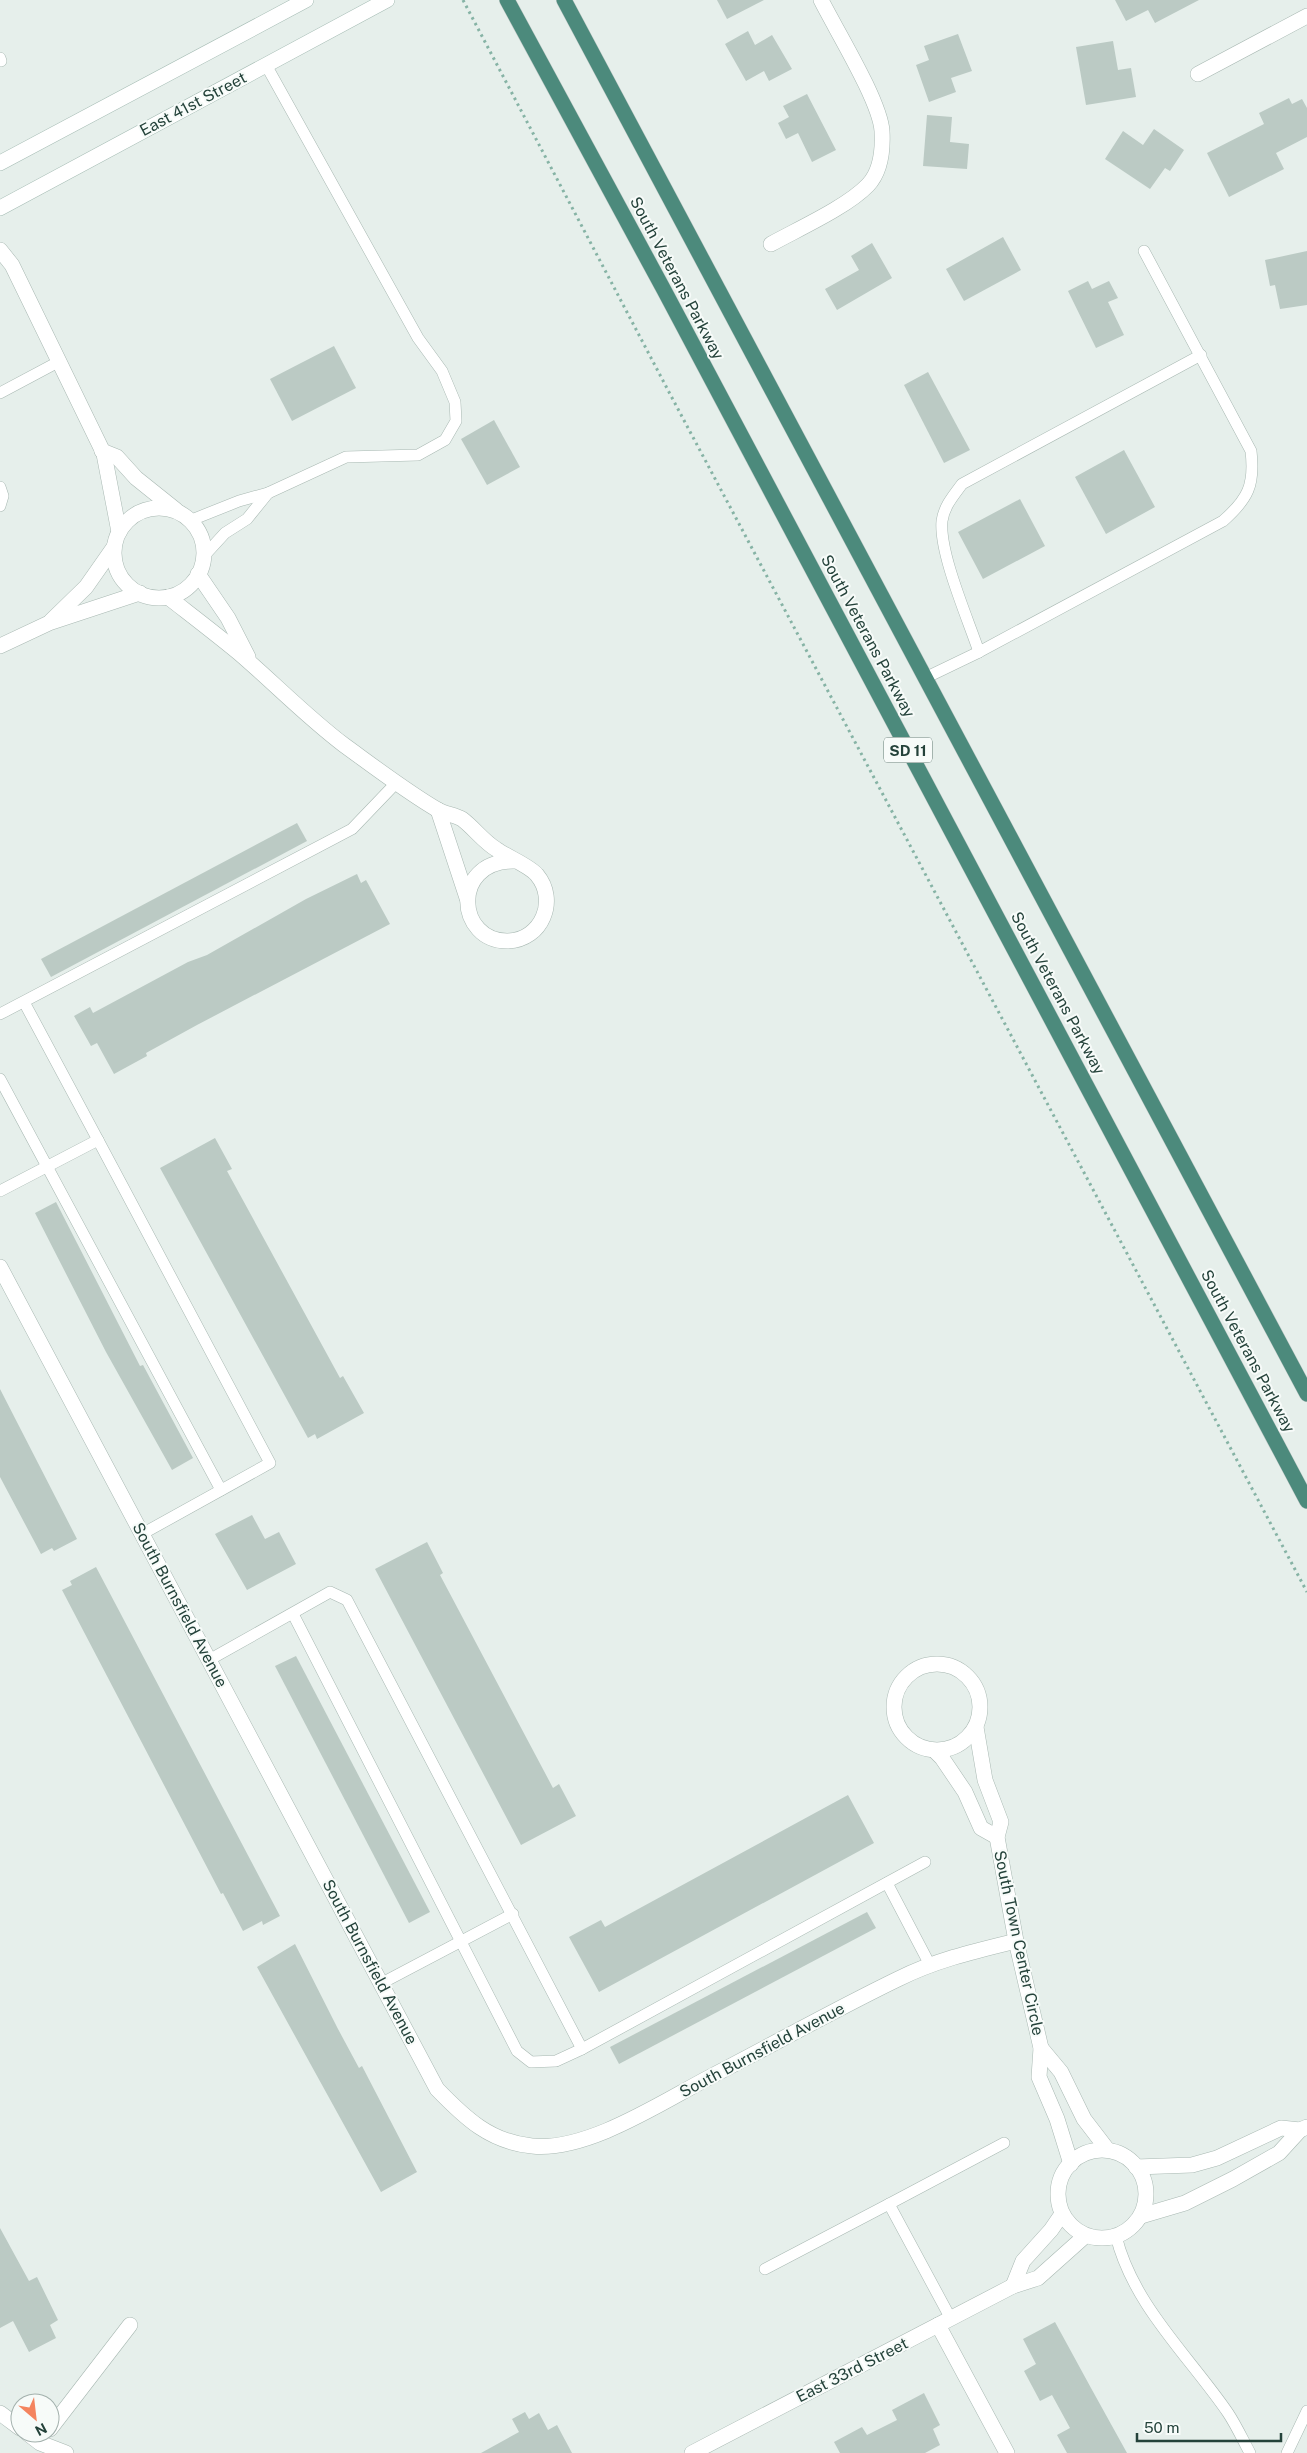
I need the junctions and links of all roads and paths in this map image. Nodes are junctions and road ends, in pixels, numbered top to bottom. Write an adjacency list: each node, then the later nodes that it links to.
1 (306, 0): 10 (street)
2 (387, 0): 8 (street, East 41st Street)
3 (463, 0): 49 (path)
4 (507, 0): 47 (highway, South Veterans Parkway / SD 11)
5 (564, 0): 33 (highway, South Veterans Parkway / SD 11)
6 (821, 0): 12 (street)
7 (1307, 16): 9 (street)
8 (266, 65): 11 (street, East 41st Street); 20 (lane)
9 (1198, 74)
10 (0, 163)
11 (0, 208)
12 (771, 244)
13 (0, 250): 16 (street)
14 (1144, 251): 15 (lane)
15 (1201, 355): 31 (lane); 31 (lane)
16 (60, 361): 17 (lane); 18 (street)
17 (0, 393)
18 (102, 451): 22 (street); 23 (street)
19 (0, 487): 21 (lane)
20 (268, 493): 22 (lane); 25 (lane)
21 (0, 506)
22 (186, 518): 23 (street); 25 (street)
23 (119, 532): 24 (street)
24 (114, 547): 27 (street); 29 (street)
25 (203, 557): 26 (street)
26 (198, 574): 28 (street); 32 (street)
27 (140, 594): 28 (street); 29 (street)
28 (168, 597): 32 (street)
29 (49, 623): 30 (street)
30 (0, 646)
31 (978, 652): 33 (lane)
32 (252, 665): 34 (street)
33 (925, 678): 45 (highway, South Veterans Parkway / SD 11)
34 (397, 782): 35 (street); 38 (lane)
35 (438, 810): 36 (street); 37 (street)
36 (514, 861): 37 (street); 37 (street)
37 (467, 898)
38 (24, 1002): 39 (lane); 41 (lane)
39 (0, 1014)
40 (0, 1079): 42 (lane)
41 (98, 1140): 42 (lane); 46 (lane)
42 (48, 1166): 43 (lane); 46 (lane)
43 (0, 1191)
44 (0, 1267): 48 (street, South Burnsfield Avenue)
45 (1307, 1394)
46 (221, 1490): 48 (lane)
47 (1307, 1501)
48 (142, 1534): 51 (street, South Burnsfield Avenue)
49 (1307, 1592)
50 (293, 1614): 51 (lane); 57 (lane); 59 (lane)
51 (209, 1660): 61 (street, South Burnsfield Avenue)
52 (976, 1727): 53 (street); 53 (street, South Town Center Circle); 54 (street, South Town Center Circle)
53 (935, 1751): 54 (street, South Town Center Circle)
54 (997, 1838): 58 (street, South Town Center Circle)
55 (925, 1862): 56 (lane)
56 (886, 1883): 60 (lane); 63 (lane)
57 (512, 1914): 59 (lane); 63 (lane)
58 (1016, 1941): 60 (street, South Burnsfield Avenue); 62 (street, South Town Center Circle)
59 (460, 1943): 61 (lane); 63 (lane)
60 (930, 1965): 61 (street, South Burnsfield Avenue)
61 (382, 1983)
62 (1041, 2048): 66 (street, South Town Center Circle); 67 (street, South Town Center Circle)
63 (582, 2049)
64 (1304, 2128): 68 (street); 71 (street)
65 (1004, 2143): 69 (lane)
66 (1107, 2149): 67 (street); 68 (street)
67 (1071, 2164): 70 (street)
68 (1136, 2167): 71 (street)
69 (889, 2204): 74 (lane); 76 (lane)
70 (1062, 2214): 72 (street); 75 (street)
71 (1141, 2216): 73 (street)
72 (1086, 2236): 73 (street); 75 (street, East 33rd Street)
73 (1116, 2236): 84 (lane)
74 (765, 2269)
75 (1013, 2286): 76 (street, East 33rd Street)
76 (944, 2322): 82 (street, East 33rd Street); 83 (street)
77 (130, 2325): 79 (street)
78 (1307, 2411): 85 (lane)
79 (60, 2416)
80 (39, 2443): 81 (street)
81 (66, 2453)
82 (692, 2453)
83 (1007, 2453)
84 (1250, 2453)
85 (1287, 2453)

